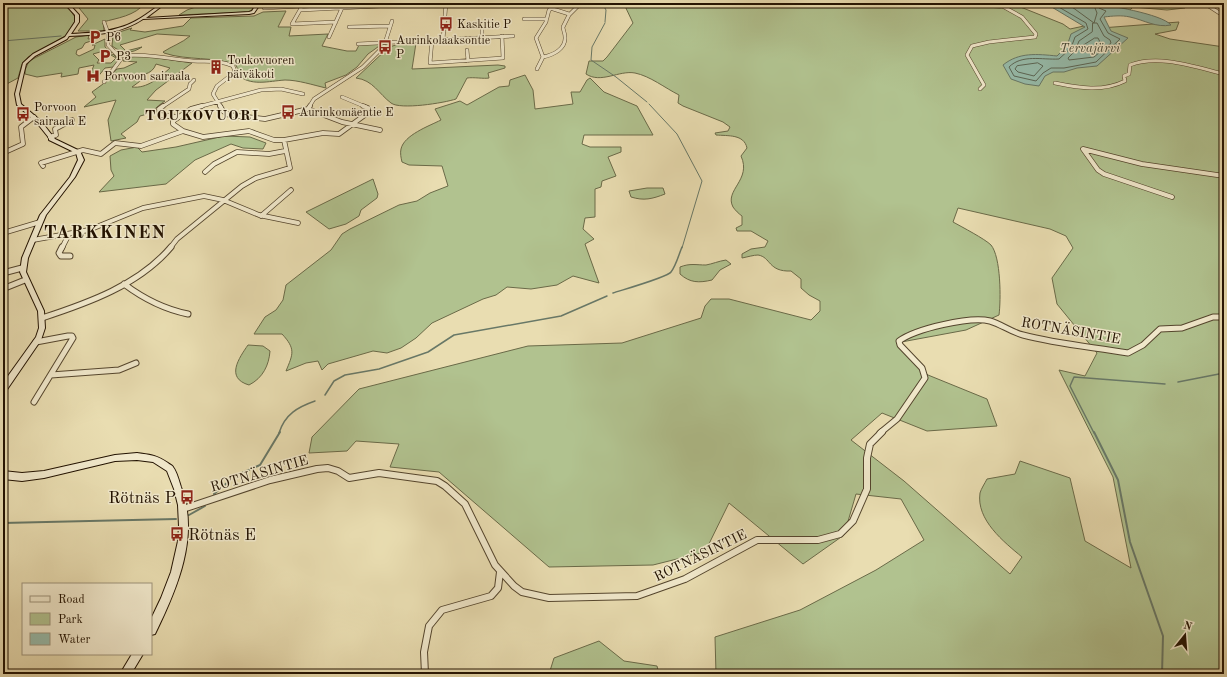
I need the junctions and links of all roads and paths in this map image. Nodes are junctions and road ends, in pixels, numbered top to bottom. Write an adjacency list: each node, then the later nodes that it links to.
1 (66, 3): 32 (street)
2 (192, 3): 11 (street)
3 (259, 3): 22 (street)
4 (384, 3): 16 (street)
5 (446, 3): 38 (street)
6 (561, 3): 17 (street)
7 (1008, 3): 50 (street)
8 (1108, 3): 13 (street)
9 (1204, 3): 21 (street)
10 (1208, 3): 18 (street)
11 (163, 4): 22 (street)
12 (302, 4): 15 (street); 19 (street)
13 (1104, 4)
14 (578, 6): 20 (street)
15 (264, 8)
16 (342, 8): 19 (street); 27 (street)
17 (550, 8): 20 (street); 24 (street)
18 (1224, 8)
19 (300, 10): 27 (street)
20 (569, 14): 43 (street)
21 (1224, 16)
22 (145, 18): 31 (street)
23 (524, 18): 24 (street)
24 (547, 19): 43 (street)
25 (392, 21): 28 (street)
26 (104, 22): 31 (street)
27 (336, 22): 35 (street)
28 (390, 26): 29 (street); 39 (street)
29 (349, 27)
30 (482, 28): 36 (street)
31 (108, 33): 32 (street); 42 (street)
32 (69, 35): 55 (street)
33 (502, 36): 34 (street); 36 (street); 44 (street)
34 (513, 36)
35 (329, 37)
36 (482, 38): 38 (street)
37 (432, 40): 38 (street); 39 (street); 44 (street)
38 (443, 40)
39 (386, 43): 40 (street); 54 (street)
40 (358, 44)
41 (467, 50): 44 (street)
42 (119, 56): 48 (street); 53 (street)
43 (543, 57): 45 (street)
44 (468, 61)
45 (537, 69)
46 (1224, 74): 49 (street)
47 (194, 80): 56 (street)
48 (104, 82)
49 (1055, 83)
50 (980, 88)
51 (303, 94): 53 (street)
52 (342, 97): 58 (street)
53 (217, 103): 54 (street); 56 (street)
54 (308, 109): 58 (street)
55 (34, 117): 61 (street); 64 (street)
56 (177, 117): 60 (street)
57 (72, 120): 61 (street)
58 (352, 124): 59 (street); 62 (street)
59 (380, 130)
60 (183, 131): 62 (street); 65 (street)
61 (51, 138): 65 (street)
62 (284, 140): 63 (street)
63 (286, 151): 67 (street); 71 (street)
64 (3, 153)
65 (77, 153): 66 (street); 73 (street)
66 (43, 166)
67 (205, 172)
68 (1224, 176): 70 (street)
69 (291, 190): 72 (street)
70 (1172, 197)
71 (223, 200): 72 (street); 76 (street); 82 (street)
72 (261, 216): 74 (street)
73 (40, 222): 75 (street); 77 (street)
74 (298, 223)
75 (3, 233)
76 (70, 234): 77 (street); 78 (street)
77 (34, 240): 79 (street)
78 (70, 256)
79 (22, 268): 80 (street); 81 (street)
80 (3, 273)
81 (25, 280): 83 (street); 86 (street)
82 (124, 284): 84 (street); 86 (street)
83 (6, 288)
84 (188, 314)
85 (1224, 317): 94 (street, ROTNÄSINTIE)
86 (42, 318): 87 (street)
87 (36, 342): 89 (street); 90 (street)
88 (136, 363): 89 (street)
89 (51, 375): 91 (street)
90 (3, 389)
91 (34, 402)
92 (3, 475): 93 (street)
93 (183, 509): 94 (street, ROTNÄSINTIE); 95 (street)
94 (500, 572): 98 (street)
95 (152, 628)
96 (137, 655): 97 (street)
97 (126, 674)
98 (425, 674)

